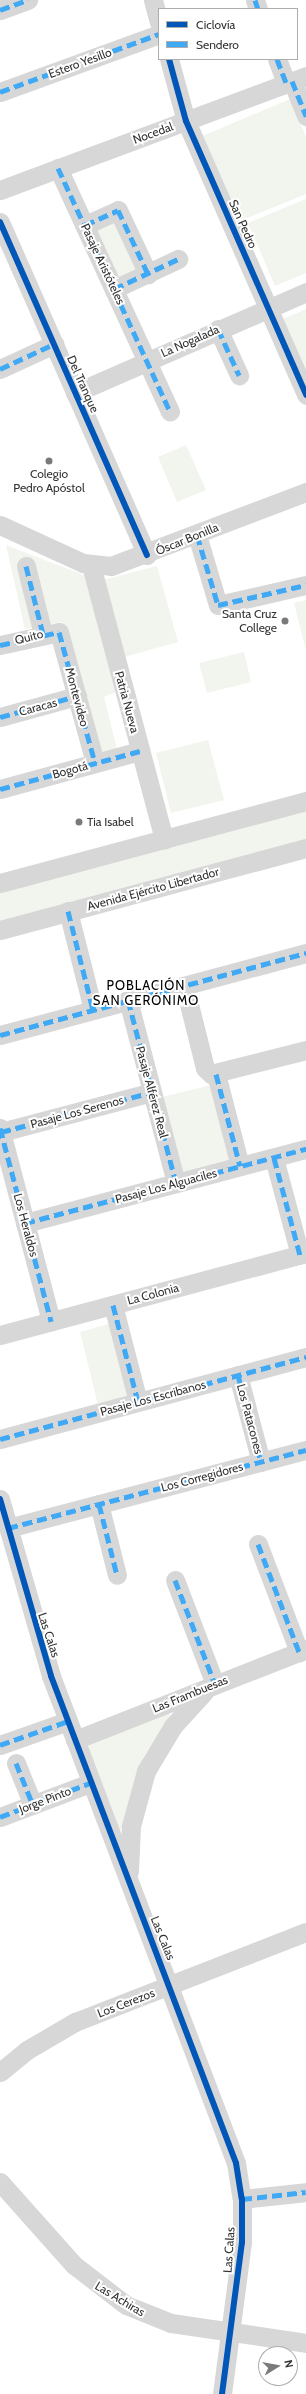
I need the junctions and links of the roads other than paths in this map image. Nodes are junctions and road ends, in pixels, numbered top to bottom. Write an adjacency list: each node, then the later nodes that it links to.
1 (28, 0): 3 (street)
2 (153, 0): 4 (street)
3 (0, 10)
4 (158, 18)
5 (158, 34): 9 (street, Estero Yesillo)
6 (169, 60): 11 (street, San Pedro)
7 (278, 60): 8 (street)
8 (295, 80): 10 (street); 11 (street, Nocedal)
9 (0, 92)
10 (306, 116)
11 (186, 121): 12 (street, Nocedal); 20 (street, San Pedro)
12 (58, 168): 13 (street, Nocedal); 15 (street, Pasaje Aristóteles)
13 (0, 190)
14 (0, 222): 22 (street, Del Tranque)
15 (85, 225): 17 (street); 18 (street, Pasaje Aristóteles)
16 (178, 259): 17 (street)
17 (148, 274): 18 (street)
18 (114, 289): 23 (street, Pasaje Aristóteles)
19 (306, 292): 20 (street, La Nogalada)
20 (268, 307): 21 (street, La Nogalada); 27 (street, San Pedro)
21 (218, 329): 23 (street, La Nogalada); 25 (street)
22 (54, 344): 24 (street); 26 (street, Del Tranque)
23 (147, 361): 26 (street, La Nogalada); 28 (street, Pasaje Aristóteles)
24 (0, 369)
25 (239, 375)
26 (75, 393): 32 (street, Del Tranque)
27 (306, 395)
28 (170, 411)
29 (306, 492): 31 (street, Óscar Bonilla)
30 (0, 525): 33 (street, Óscar Bonilla)
31 (197, 535): 32 (street, Óscar Bonilla); 35 (street)
32 (147, 555): 33 (street, Óscar Bonilla)
33 (91, 565): 40 (street, Patria Nueva)
34 (26, 566): 36 (street, Montevideo)
35 (306, 585)
36 (50, 632): 37 (street, Quito); 38 (street, Montevideo)
37 (0, 645)
38 (77, 696): 39 (street, Caracas); 41 (street, Montevideo)
39 (0, 717)
40 (140, 751): 41 (street, Bogotá); 44 (street, Patria Nueva)
41 (95, 763): 42 (street, Bogotá)
42 (0, 789)
43 (306, 801): 44 (street)
44 (164, 839): 46 (street)
45 (306, 848): 47 (street, Avenida Ejército Libertador)
46 (0, 883)
47 (68, 911): 48 (street, Avenida Ejército Libertador); 52 (street)
48 (0, 930)
49 (306, 952): 50 (street)
50 (128, 1000): 52 (street); 56 (street, Pasaje Alférez Real)
51 (189, 1004): 55 (street)
52 (93, 1010): 53 (street)
53 (0, 1035)
54 (306, 1050): 55 (street)
55 (216, 1074): 60 (street)
56 (152, 1092): 57 (street, Pasaje Los Serenos); 61 (street, Pasaje Alférez Real)
57 (1, 1130): 62 (street, Los Heraldos)
58 (306, 1149): 59 (street, Pasaje Los Alguaciles)
59 (274, 1158): 60 (street, Pasaje Los Alguaciles); 63 (street)
60 (240, 1166): 61 (street, Pasaje Los Alguaciles)
61 (176, 1183): 62 (street, Pasaje Los Alguaciles)
62 (25, 1223): 65 (street, Los Heraldos)
63 (303, 1254): 64 (street, La Colonia)
64 (113, 1305): 65 (street, La Colonia); 69 (street)
65 (51, 1321): 66 (street, La Colonia)
66 (0, 1335)
67 (306, 1357): 68 (street, Pasaje Los Escribanos)
68 (238, 1375): 69 (street, Pasaje Los Escribanos); 72 (street, Los Patacones)
69 (138, 1402): 70 (street, Pasaje Los Escribanos)
70 (0, 1439)
71 (306, 1450): 72 (street, Los Corregidores)
72 (261, 1462): 74 (street, Los Corregidores)
73 (0, 1499): 75 (street, Las Calas)
74 (99, 1504): 75 (street, Los Corregidores); 77 (street)
75 (8, 1528): 81 (street, Las Calas)
76 (258, 1544): 79 (street)
77 (117, 1574)
78 (175, 1580): 80 (street)
79 (303, 1651): 80 (street, Las Frambuesas)
80 (215, 1684): 82 (street, Las Frambuesas); 88 (street, Las Calas)
81 (68, 1722): 82 (street, Las Calas); 83 (street)
82 (75, 1740): 85 (street, Las Calas)
83 (0, 1745)
84 (16, 1764): 86 (street)
85 (90, 1783): 86 (street, Jorge Pinto); 88 (street, Las Calas)
86 (33, 1805): 87 (street, Jorge Pinto)
87 (0, 1817)
88 (130, 1885): 90 (street, Las Calas)
89 (306, 1932): 90 (street, Los Cerezos)
90 (171, 1986): 91 (street, Los Cerezos); 94 (street, Las Calas)
91 (0, 2072)
92 (0, 2182): 95 (street, Las Achiras)
93 (306, 2192): 94 (street)
94 (242, 2199): 95 (street, Las Calas)
95 (231, 2333): 96 (street, Las Achiras); 97 (street, Las Calas)
96 (306, 2343)
97 (222, 2394)

